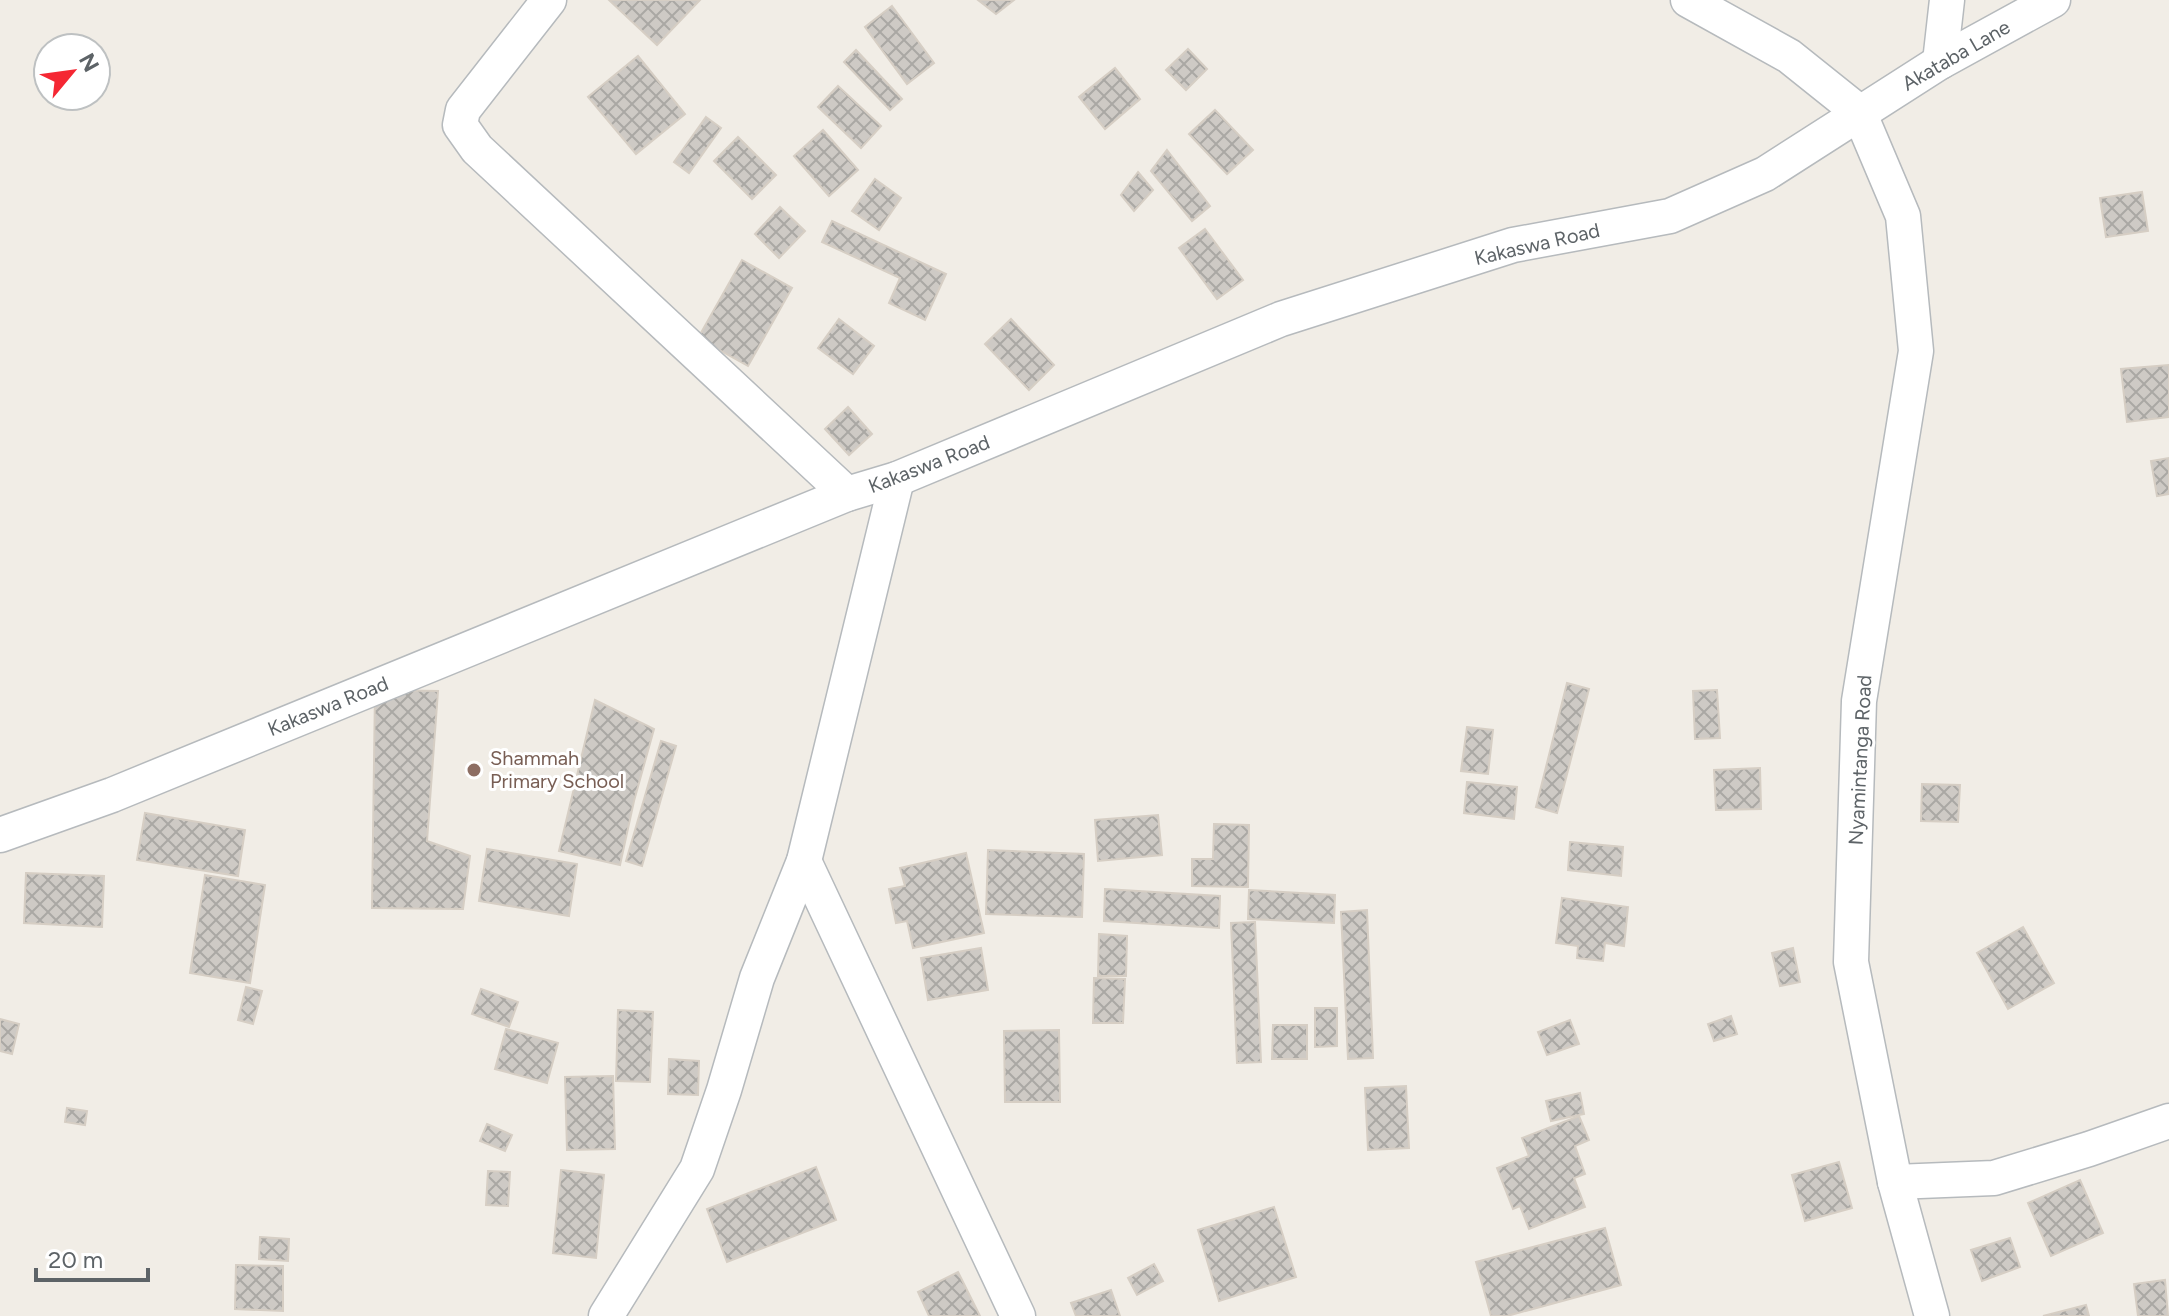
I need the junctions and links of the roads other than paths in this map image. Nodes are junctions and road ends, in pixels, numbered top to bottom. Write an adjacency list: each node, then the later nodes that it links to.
1 (549, 0): 8 (street)
2 (1688, 0): 6 (street)
3 (1947, 0): 5 (street)
4 (2053, 0): 5 (street, Akataba Lane)
5 (1940, 62): 6 (street, Akataba Lane)
6 (1859, 112): 7 (street, Kakaswa Road); 12 (street, Nyamintanga Road)
7 (897, 479): 8 (street, Kakaswa Road); 10 (street)
8 (847, 494): 9 (street, Kakaswa Road)
9 (0, 835)
10 (804, 861): 13 (street); 14 (street)
11 (2169, 1121): 12 (street)
12 (1895, 1182): 15 (street, Nyamintanga Road)
13 (606, 1316)
14 (1018, 1316)
15 (1932, 1316)

